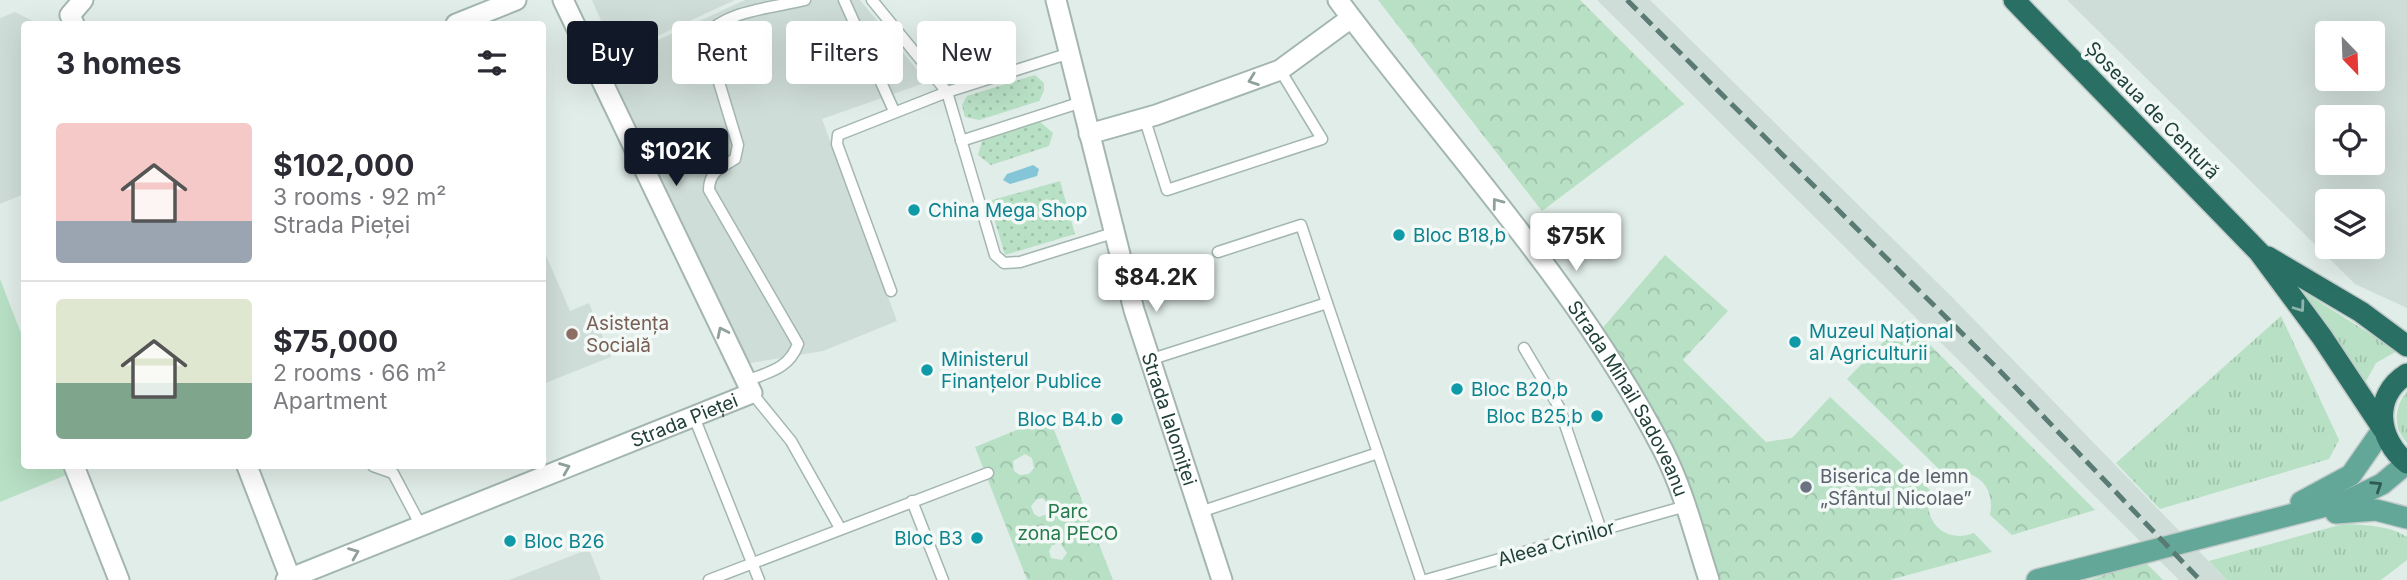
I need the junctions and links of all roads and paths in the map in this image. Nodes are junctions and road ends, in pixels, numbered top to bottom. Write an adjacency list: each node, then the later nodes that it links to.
1 (83, 0): 11 (street)
2 (516, 0): 12 (street)
3 (563, 0): 30 (street, Strada Pieței, one-way to 3)
4 (805, 0): 30 (lane)
5 (844, 0): 17 (lane)
6 (872, 0): 15 (lane)
7 (1056, 0): 13 (street, Strada Ialomiței)
8 (1338, 0): 10 (street, Strada Mihail Sadoveanu)
9 (2014, 0): 23 (highway, Șoseaua de Centură)
10 (1351, 18): 14 (street); 40 (street, Strada Mihail Sadoveanu, one-way to 10)
11 (72, 20)
12 (464, 21)
13 (1070, 53): 15 (lane); 16 (street, Strada Ialomiței)
14 (1280, 70): 18 (street, one-way to 18); 18 (lane)
15 (947, 92): 17 (lane); 20 (lane)
16 (1082, 102): 19 (street, Strada Ialomiței); 20 (lane)
17 (894, 111): 24 (lane)
18 (1144, 117): 19 (street)
19 (1089, 134): 21 (street, Strada Ialomiței)
20 (961, 141): 21 (lane)
21 (1113, 233): 28 (street, Strada Ialomiței)
22 (1218, 252): 25 (lane)
23 (2259, 252): 26 (highway, Șoseaua de Centură); 32 (highway, Șoseaua de Centură, one-way to 32)
24 (891, 291)
25 (1327, 303): 28 (lane); 33 (lane)
26 (2407, 346)
27 (1524, 348): 46 (lane)
28 (1149, 360): 41 (street, Strada Ialomiței)
29 (2407, 374): 32 (highway)
30 (749, 387): 31 (street, Strada Pieței); 45 (lane)
31 (694, 417): 44 (street, Strada Pieței, one-way to 31); 48 (lane)
32 (2383, 429): 34 (highway, Șoseaua de Centură); 43 (main road)
33 (1378, 453): 41 (lane); 55 (lane)
34 (2407, 463): 43 (main road, one-way to 34)
35 (75, 469): 50 (street)
36 (248, 469): 49 (street)
37 (383, 469): 44 (lane)
38 (988, 473): 39 (lane)
39 (912, 501): 45 (lane); 53 (lane)
40 (1686, 506): 46 (lane, Aleea Crinilor); 57 (street, Strada Mihail Sadoveanu)
41 (1200, 512): 54 (street, Strada Ialomiței)
42 (2407, 518): 47 (main road)
43 (2266, 520): 47 (main road)
44 (421, 526): 49 (street, Strada Pieței, one-way to 44)
45 (840, 528): 48 (lane)
46 (1601, 530): 56 (lane, Aleea Crinilor)
47 (2182, 542): 58 (main road)
48 (752, 563): 51 (lane); 52 (lane)
49 (289, 579)
50 (119, 580)
51 (709, 580)
52 (758, 580)
53 (943, 580)
54 (1222, 580)
55 (1420, 580)
56 (1426, 580)
57 (1709, 580)
58 (2038, 580)

